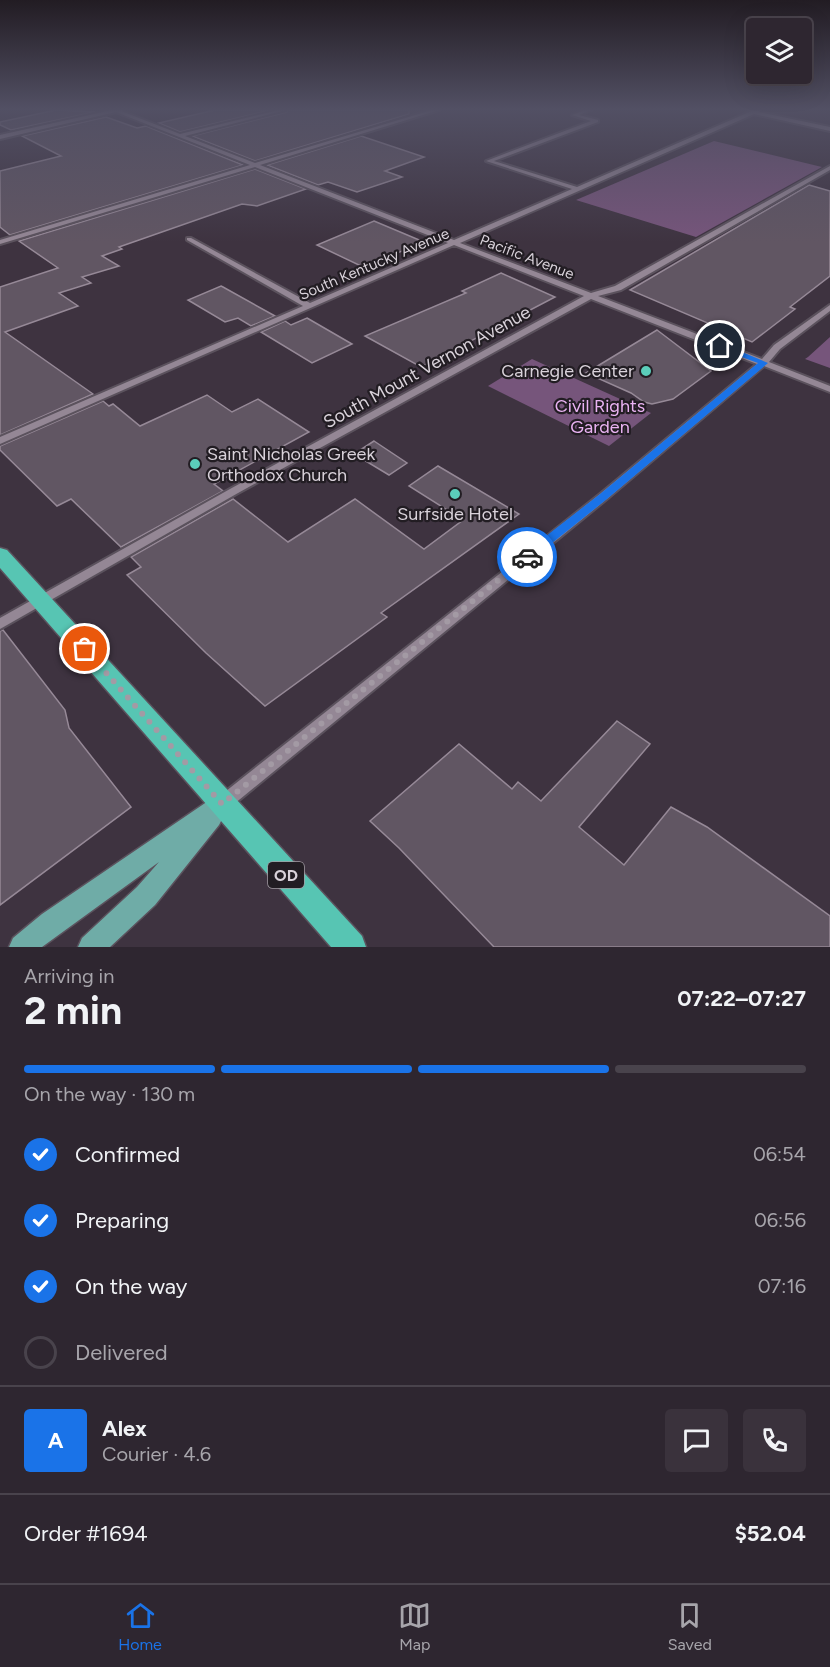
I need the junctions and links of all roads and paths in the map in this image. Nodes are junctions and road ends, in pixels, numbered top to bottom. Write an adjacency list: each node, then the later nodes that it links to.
1 (229, 154): 5 (street, Pacific Avenue)
2 (287, 154): 5 (street)
3 (507, 154): 7 (street)
4 (657, 154): 7 (street, South Kentucky Avenue)
5 (254, 164): 9 (street); 10 (street, Pacific Avenue)
6 (830, 168): 11 (street, South Mount Vernon Avenue)
7 (578, 189): 10 (street, South Kentucky Avenue)
8 (189, 239): 12 (street)
9 (0, 242)
10 (456, 243): 11 (street, Pacific Avenue); 12 (street, South Kentucky Avenue)
11 (590, 296): 14 (street, Pacific Avenue); 18 (street, South Mount Vernon Avenue)
12 (310, 306): 16 (street, South Kentucky Avenue)
13 (830, 307): 14 (street)
14 (764, 363): 15 (street, Pacific Avenue); 20 (street)
15 (830, 389)
16 (0, 441)
17 (0, 555): 18 (highway, OD)
18 (42, 601): 19 (street, South Mount Vernon Avenue); 20 (highway, OD)
19 (0, 624)
20 (222, 804): 21 (main road); 22 (main road); 23 (highway, OD)
21 (22, 947)
22 (90, 947)
23 (351, 947)

